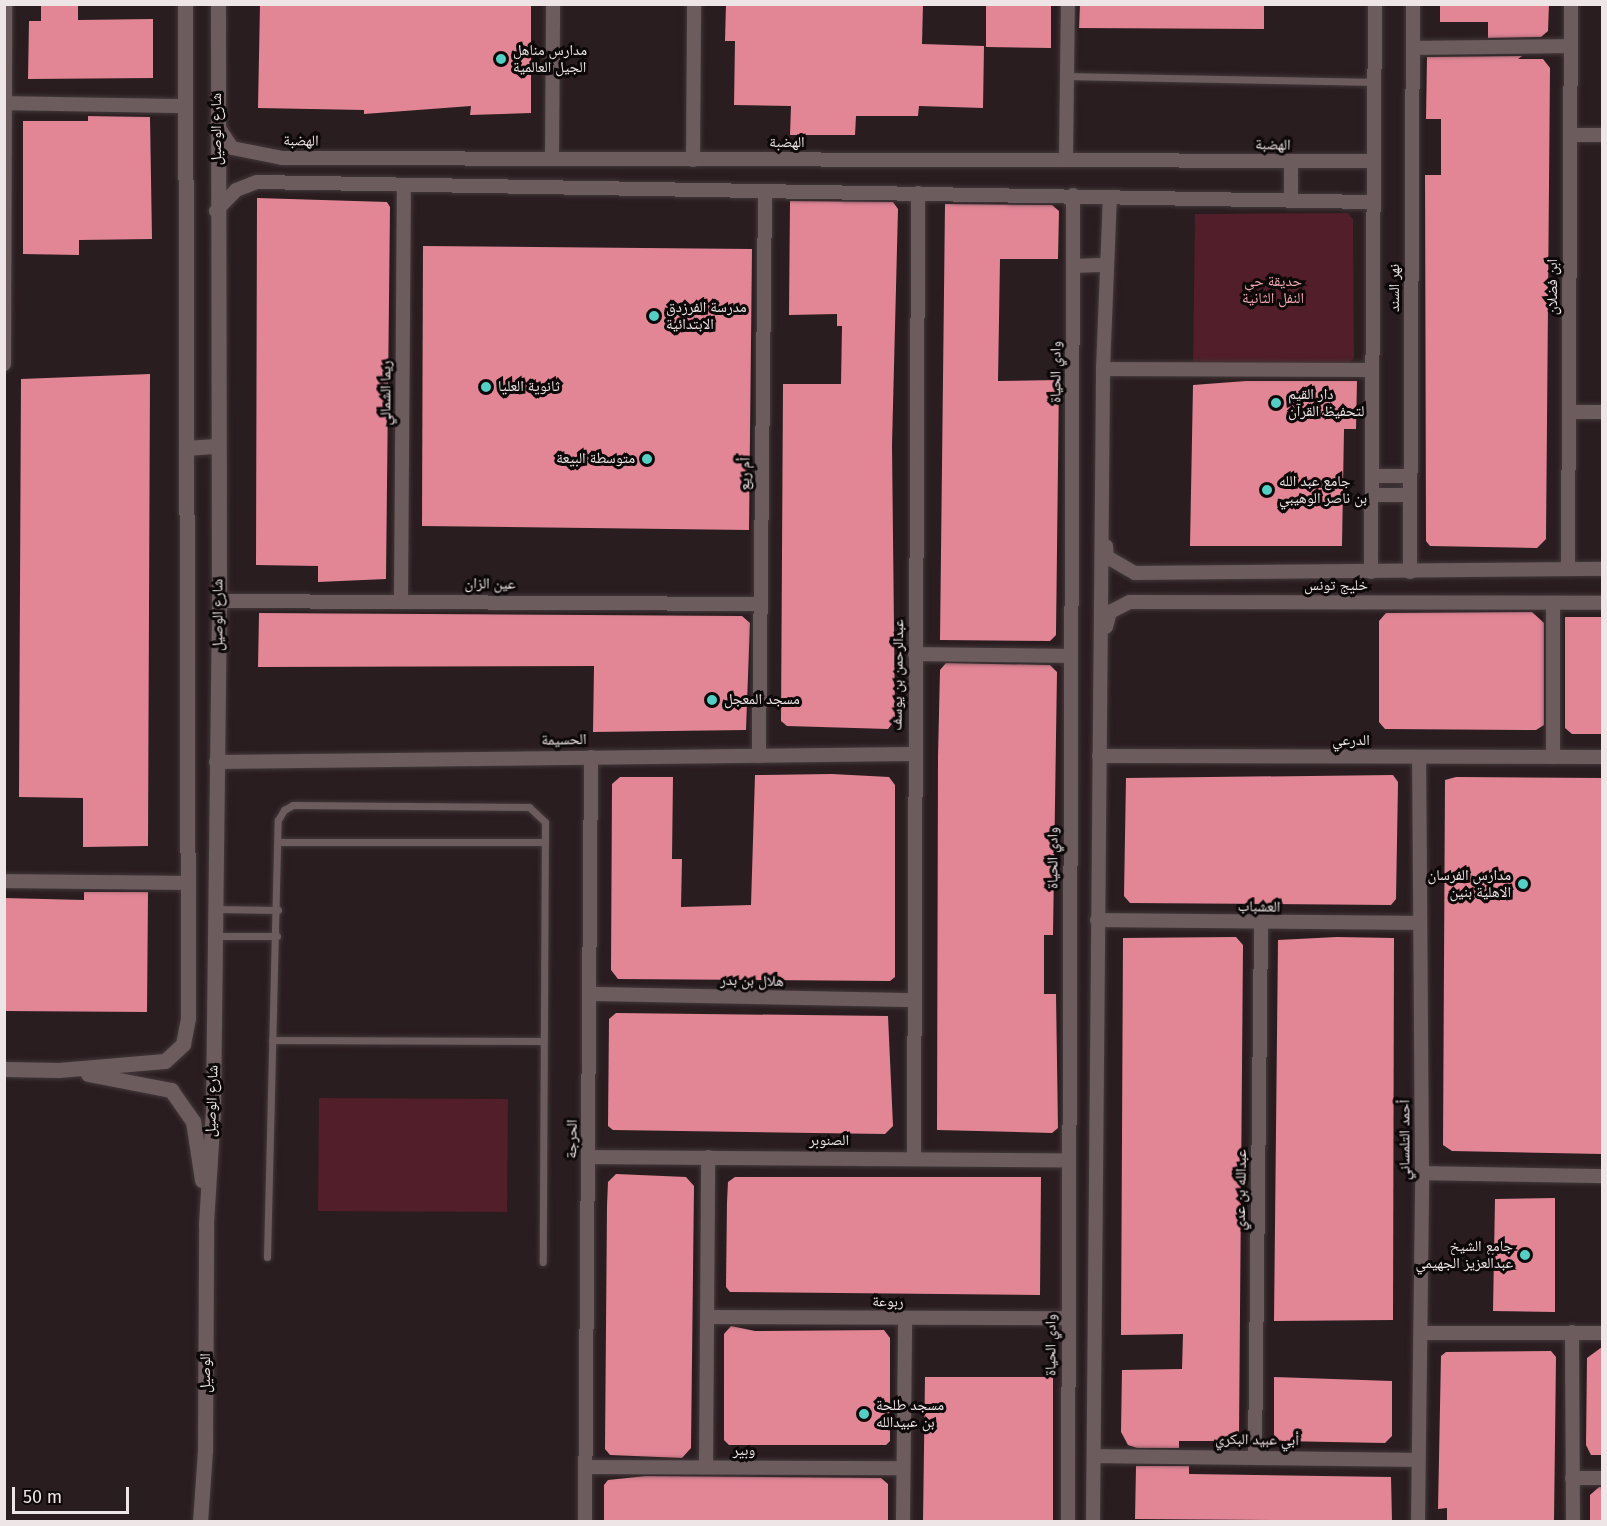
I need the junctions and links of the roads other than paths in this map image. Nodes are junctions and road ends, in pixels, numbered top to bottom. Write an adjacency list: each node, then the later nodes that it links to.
1 (5, 4): 14 (street)
2 (185, 4): 15 (street)
3 (218, 4): 16 (street, شارع الوصيل)
4 (553, 4): 22 (street)
5 (694, 4): 23 (street)
6 (1068, 4): 12 (street)
7 (1375, 4): 13 (street, نهر السند)
8 (1413, 4): 11 (street, نهر السند)
9 (1571, 4): 10 (street, ابن فضلان)
10 (1571, 46): 11 (street); 17 (street, ابن فضلان)
11 (1413, 48): 47 (street, نهر السند)
12 (1067, 76): 13 (lane); 21 (street)
13 (1374, 82): 24 (street, نهر السند)
14 (5, 103): 15 (street); 36 (street)
15 (184, 106): 45 (street)
16 (216, 123): 19 (street, الهضبة); 35 (street, شارع الوصيل)
17 (1570, 135): 18 (street); 42 (street, ابن فضلان)
18 (1602, 135)
19 (313, 157): 20 (street, الهضبة); 26 (street)
20 (329, 158): 22 (street, الهضبة); 27 (street)
21 (1066, 158): 23 (street, الهضبة); 25 (street, الهضبة)
22 (552, 159): 23 (street, الهضبة)
23 (693, 160)
24 (1374, 160): 25 (street, الهضبة); 34 (street, نهر السند)
25 (1291, 162): 33 (street)
26 (313, 183): 27 (street); 35 (street)
27 (328, 183): 28 (street)
28 (404, 186): 29 (street); 55 (street, ريما الشمالي)
29 (765, 192): 30 (street); 57 (street, أم ريع)
30 (918, 193): 31 (street); 61 (street, عبدالرحمن بن يوسف)
31 (1072, 195): 32 (street); 38 (street, وادي الحياة)
32 (1110, 197): 33 (street); 37 (street)
33 (1291, 200): 34 (street)
34 (1374, 202): 41 (street, نهر السند)
35 (216, 211): 44 (street, شارع الوصيل)
36 (6, 239): 39 (street)
37 (1107, 265): 38 (street); 40 (street)
38 (1073, 266): 62 (street, وادي الحياة)
39 (4, 364)
40 (1103, 369): 41 (street); 50 (street)
41 (1371, 370): 46 (street, نهر السند)
42 (1570, 412): 43 (street); 51 (street, ابن فضلان)
43 (1602, 412)
44 (216, 446): 45 (street); 56 (street, شارع الوصيل)
45 (186, 448): 74 (street)
46 (1373, 476): 47 (street); 48 (street, نهر السند)
47 (1410, 476): 49 (street, نهر السند)
48 (1373, 495): 49 (street); 53 (street, نهر السند)
49 (1410, 495): 54 (street, نهر السند)
50 (1103, 526): 53 (street, خليج تونس); 60 (street)
51 (1568, 569): 52 (street, خليج تونس); 54 (street, خليج تونس)
52 (1602, 569)
53 (1371, 572): 54 (street, خليج تونس)
54 (1410, 572)
55 (401, 600): 56 (street, عين الزان); 57 (street, عين الزان)
56 (219, 601): 70 (street, شارع الوصيل)
57 (760, 603): 64 (street, أم ريع)
58 (1553, 603): 59 (street, خليج تونس); 60 (street, خليج تونس); 67 (street)
59 (1602, 603)
60 (1100, 649): 65 (street)
61 (915, 654): 62 (street); 63 (street, عبدالرحمن بن يوسف)
62 (1071, 656): 91 (street, وادي الحياة)
63 (913, 754): 64 (street, الحسيمة); 83 (street, عبدالرحمن بن يوسف)
64 (759, 756): 66 (street, الحسيمة)
65 (1099, 756): 69 (street, الدرعي); 77 (street)
66 (591, 757): 70 (street, الحسيمة); 82 (street, الحرجة)
67 (1553, 757): 68 (street, الدرعي); 69 (street, الدرعي)
68 (1602, 757)
69 (1419, 758): 78 (street, أحمد التلمساني)
70 (216, 762): 75 (street, شارع الوصيل)
71 (278, 842): 72 (lane); 72 (lane); 76 (lane)
72 (545, 842): 85 (lane)
73 (4, 881): 74 (street)
74 (186, 882): 87 (street)
75 (215, 909): 76 (lane); 80 (street, شارع الوصيل)
76 (278, 910): 81 (lane)
77 (1097, 920): 79 (street, العشباب); 104 (street)
78 (1420, 923): 79 (street, العشباب); 92 (street, أحمد التلمساني)
79 (1261, 924): 105 (street, عبدالله بن عدي)
80 (215, 936): 81 (lane); 94 (street, شارع الوصيل)
81 (277, 936): 84 (lane)
82 (590, 994): 83 (street, هلال بن بدر); 88 (street, الحرجة)
83 (912, 1000): 90 (street, عبدالرحمن بن يوسف)
84 (272, 1040): 85 (lane); 95 (lane)
85 (542, 1041): 96 (lane)
86 (4, 1070): 87 (street)
87 (59, 1070): 94 (street)
88 (589, 1157): 89 (street, الصنوبر); 107 (street, الحرجة)
89 (708, 1157): 90 (street, الصنوبر); 97 (street)
90 (914, 1158): 91 (street, الصنوبر)
91 (1068, 1160): 98 (street, وادي الحياة)
92 (1422, 1173): 93 (street); 101 (street, أحمد التلمساني)
93 (1602, 1176)
94 (207, 1224): 103 (street, الوصيل)
95 (267, 1257)
96 (543, 1262)
97 (708, 1317): 99 (street, ربوعة); 108 (street)
98 (1067, 1318): 99 (street, ربوعة); 116 (street, وادي الحياة)
99 (904, 1319): 109 (street)
100 (1572, 1332): 101 (street); 102 (street); 110 (street)
101 (1420, 1333): 106 (street, أحمد التلمساني)
102 (1602, 1333)
103 (206, 1450): 112 (street, الوصيل); 113 (street)
104 (1095, 1456): 105 (street, أبي عبيد البكري); 117 (street)
105 (1255, 1456): 106 (street, أبي عبيد البكري)
106 (1418, 1460): 118 (street, أحمد التلمساني)
107 (585, 1467): 108 (street, وبير); 114 (street, الحرجة)
108 (706, 1467): 109 (street, وبير)
109 (903, 1468): 115 (street)
110 (1572, 1478): 111 (street); 119 (street)
111 (1602, 1478)
112 (200, 1521)
113 (208, 1521)
114 (585, 1521)
115 (903, 1521)
116 (1068, 1521)
117 (1093, 1521)
118 (1418, 1521)
119 (1573, 1521)

